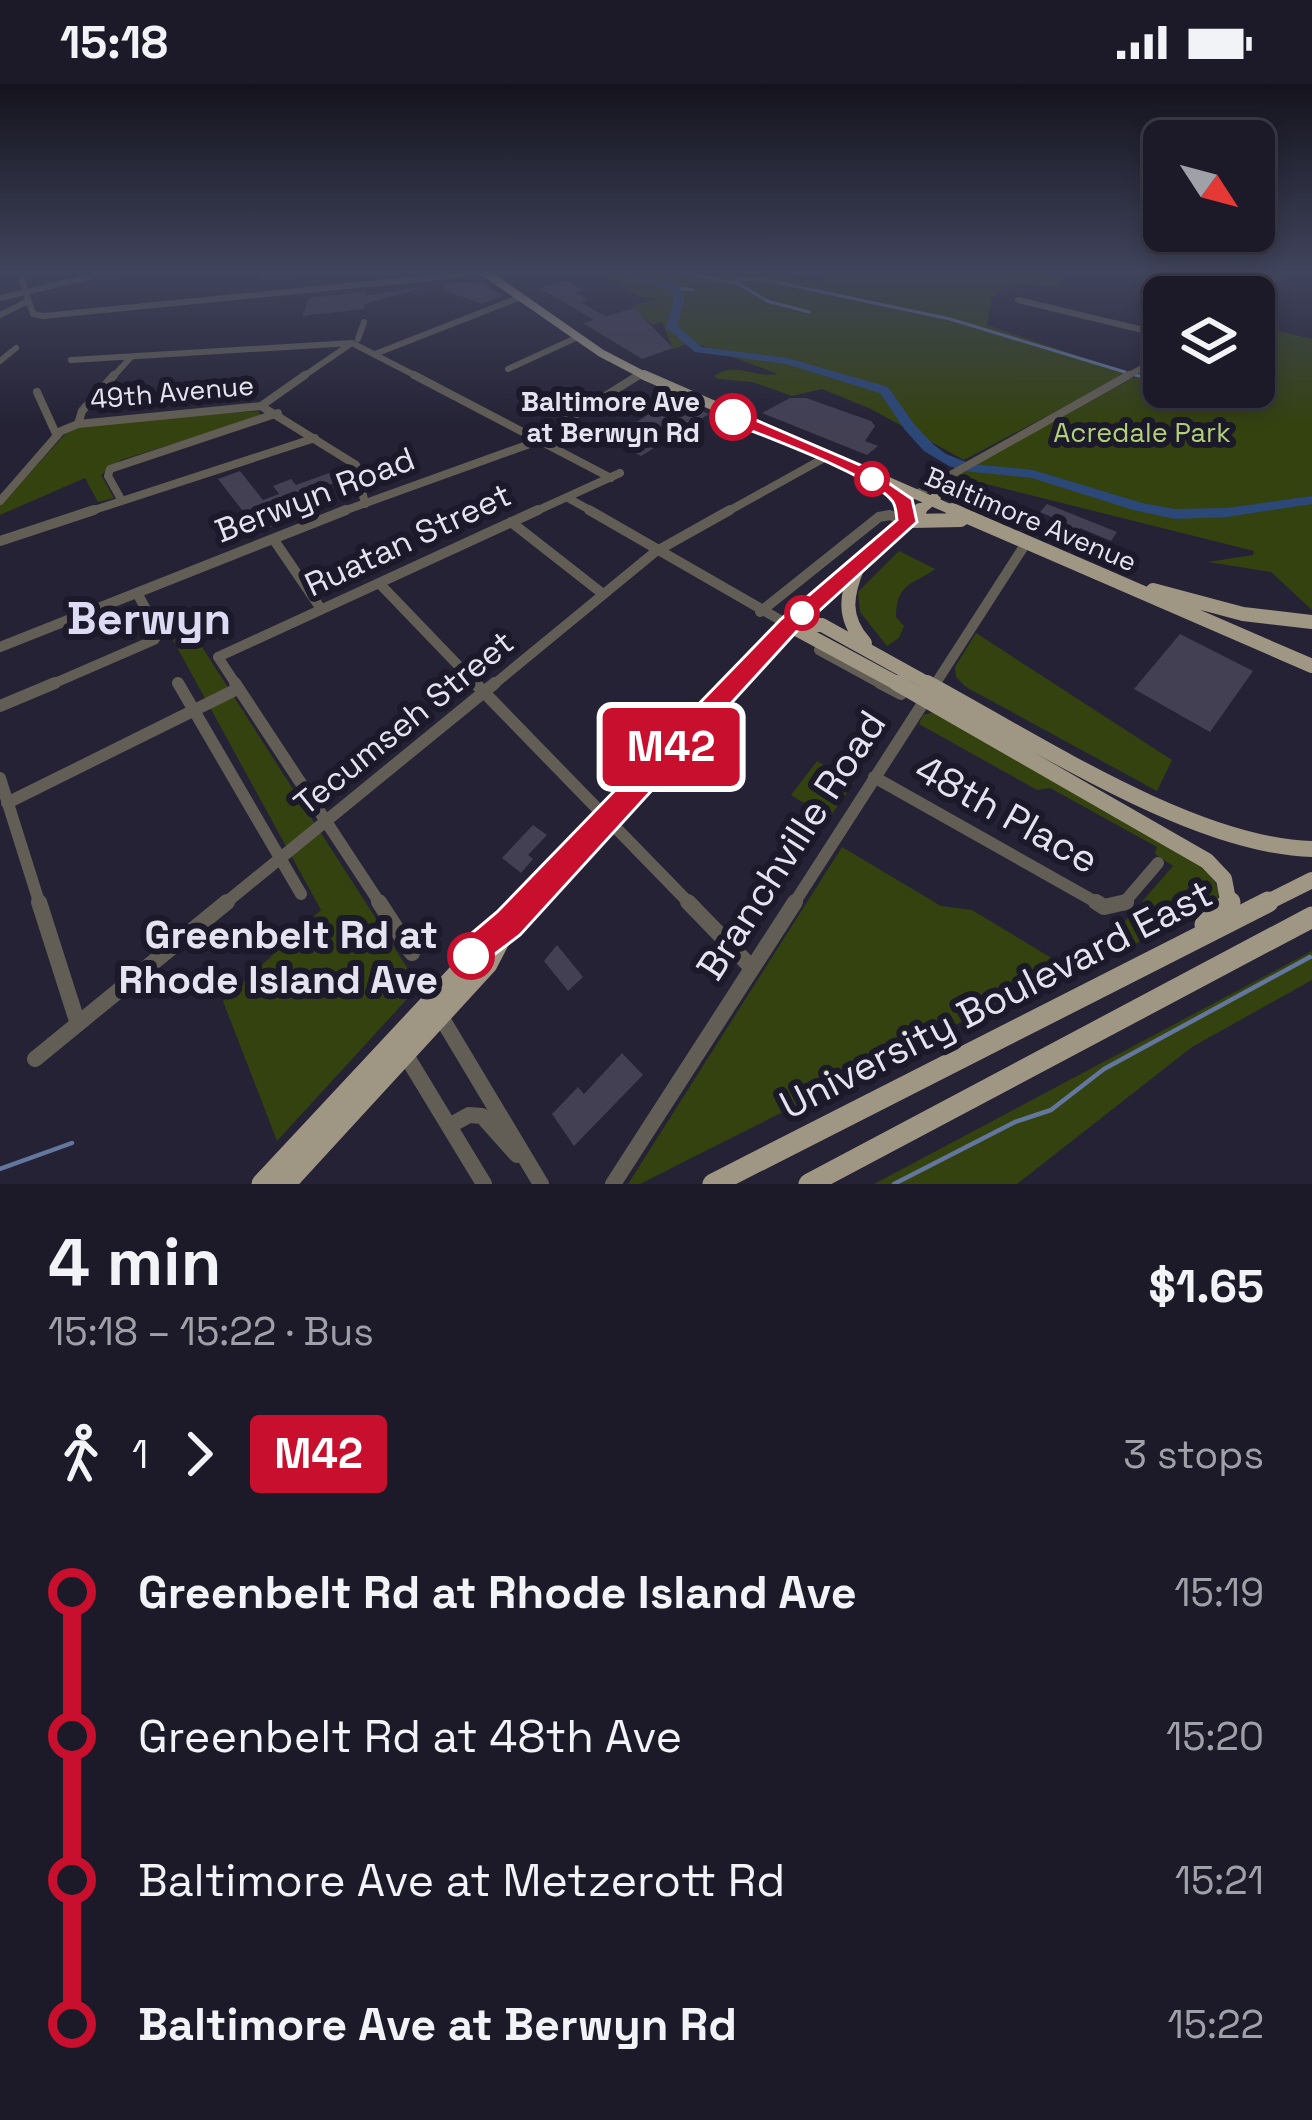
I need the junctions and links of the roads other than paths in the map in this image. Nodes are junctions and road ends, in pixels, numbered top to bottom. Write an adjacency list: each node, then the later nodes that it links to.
1 (364, 322): 8 (street)
2 (456, 322): 10 (street)
3 (557, 322): 7 (main road, Baltimore Avenue)
4 (568, 322): 26 (main road, Baltimore Avenue)
5 (1111, 322): 6 (street)
6 (1143, 330)
7 (578, 337): 14 (street); 16 (main road, Baltimore Avenue)
8 (352, 343): 10 (street); 11 (street); 18 (street)
9 (16, 348): 13 (street)
10 (375, 354): 23 (street)
11 (131, 357): 12 (street); 20 (street)
12 (71, 360)
13 (0, 361)
14 (508, 369)
15 (1143, 370): 26 (street)
16 (640, 375): 23 (street, Berwyn Road); 24 (main road, Baltimore Avenue)
17 (37, 392): 21 (street)
18 (261, 406): 19 (street, 49th Avenue); 20 (street, 49th Avenue)
19 (278, 413): 22 (street, 49th Avenue); 29 (street)
20 (78, 424): 21 (street)
21 (57, 436): 28 (street)
22 (315, 438): 29 (street); 30 (street, 49th Avenue)
23 (540, 440): 27 (street, Ruatan Street); 30 (street, Berwyn Road)
24 (826, 457): 25 (main road, Baltimore Avenue); 37 (street, Tecumseh Street)
25 (859, 471): 26 (main road, Baltimore Avenue); 32 (main road)
26 (926, 496): 32 (main road); 33 (main road, Baltimore Avenue); 40 (main road, Baltimore Avenue)
27 (568, 498): 31 (street, Ruatan Street); 37 (street)
28 (0, 501)
29 (122, 501): 35 (street)
30 (365, 504): 34 (street, Berwyn Road)
31 (511, 522): 39 (street, Ruatan Street); 42 (street)
32 (907, 522): 33 (main road); 38 (main road); 44 (street)
33 (989, 527): 36 (main road, Baltimore Avenue)
34 (274, 540): 41 (street, Berwyn Road); 43 (street)
35 (0, 541)
36 (1026, 543): 51 (main road, Baltimore Avenue); 55 (street, Branchville Road)
37 (655, 552): 42 (street, Tecumseh Street); 44 (street)
38 (860, 562): 46 (main road); 50 (main road)
39 (379, 583): 43 (street, Ruatan Street); 54 (street)
40 (1150, 589): 45 (main road); 49 (main road, Baltimore Avenue)
41 (137, 593): 47 (street, Berwyn Road); 56 (street)
42 (603, 594): 54 (street, Tecumseh Street)
43 (321, 609): 53 (street, Ruatan Street)
44 (760, 612): 46 (street)
45 (1312, 622)
46 (789, 625): 50 (main road); 55 (main road); 61 (main road)
47 (0, 647)
48 (819, 650): 55 (street)
49 (1312, 656)
50 (883, 658): 55 (main road)
51 (1312, 666)
52 (178, 682): 57 (street)
53 (237, 689): 57 (street); 62 (street)
54 (486, 692): 61 (street); 62 (street, Tecumseh Street)
55 (926, 696): 58 (street, Branchville Road); 63 (main road); 72 (main road)
56 (0, 706)
57 (194, 710): 60 (street); 64 (street)
58 (874, 777): 65 (street, 48th Place); 73 (street, Branchville Road)
59 (0, 778): 60 (street)
60 (7, 803): 75 (street)
61 (607, 818): 73 (street); 74 (main road)
62 (327, 822): 64 (street, Tecumseh Street); 71 (street)
63 (1312, 849)
64 (279, 858): 67 (street); 75 (street, Tecumseh Street)
65 (1158, 863)
66 (1312, 880): 72 (main road, University Boulevard East)
67 (301, 894)
68 (1312, 917): 70 (main road, University Boulevard East)
69 (1312, 927): 70 (main road)
70 (1251, 950): 85 (main road, University Boulevard East)
71 (412, 953)
72 (1147, 963): 84 (main road, University Boulevard East)
73 (752, 968): 83 (street, Branchville Road)
74 (436, 1007): 76 (main road); 79 (street)
75 (78, 1024): 77 (street, Tecumseh Street)
76 (396, 1048): 78 (street); 80 (main road); 81 (main road)
77 (35, 1059)
78 (449, 1126): 79 (street); 82 (street)
79 (538, 1180)
80 (262, 1184)
81 (285, 1184)
82 (484, 1184)
83 (613, 1184)
84 (712, 1184)
85 (809, 1184)

